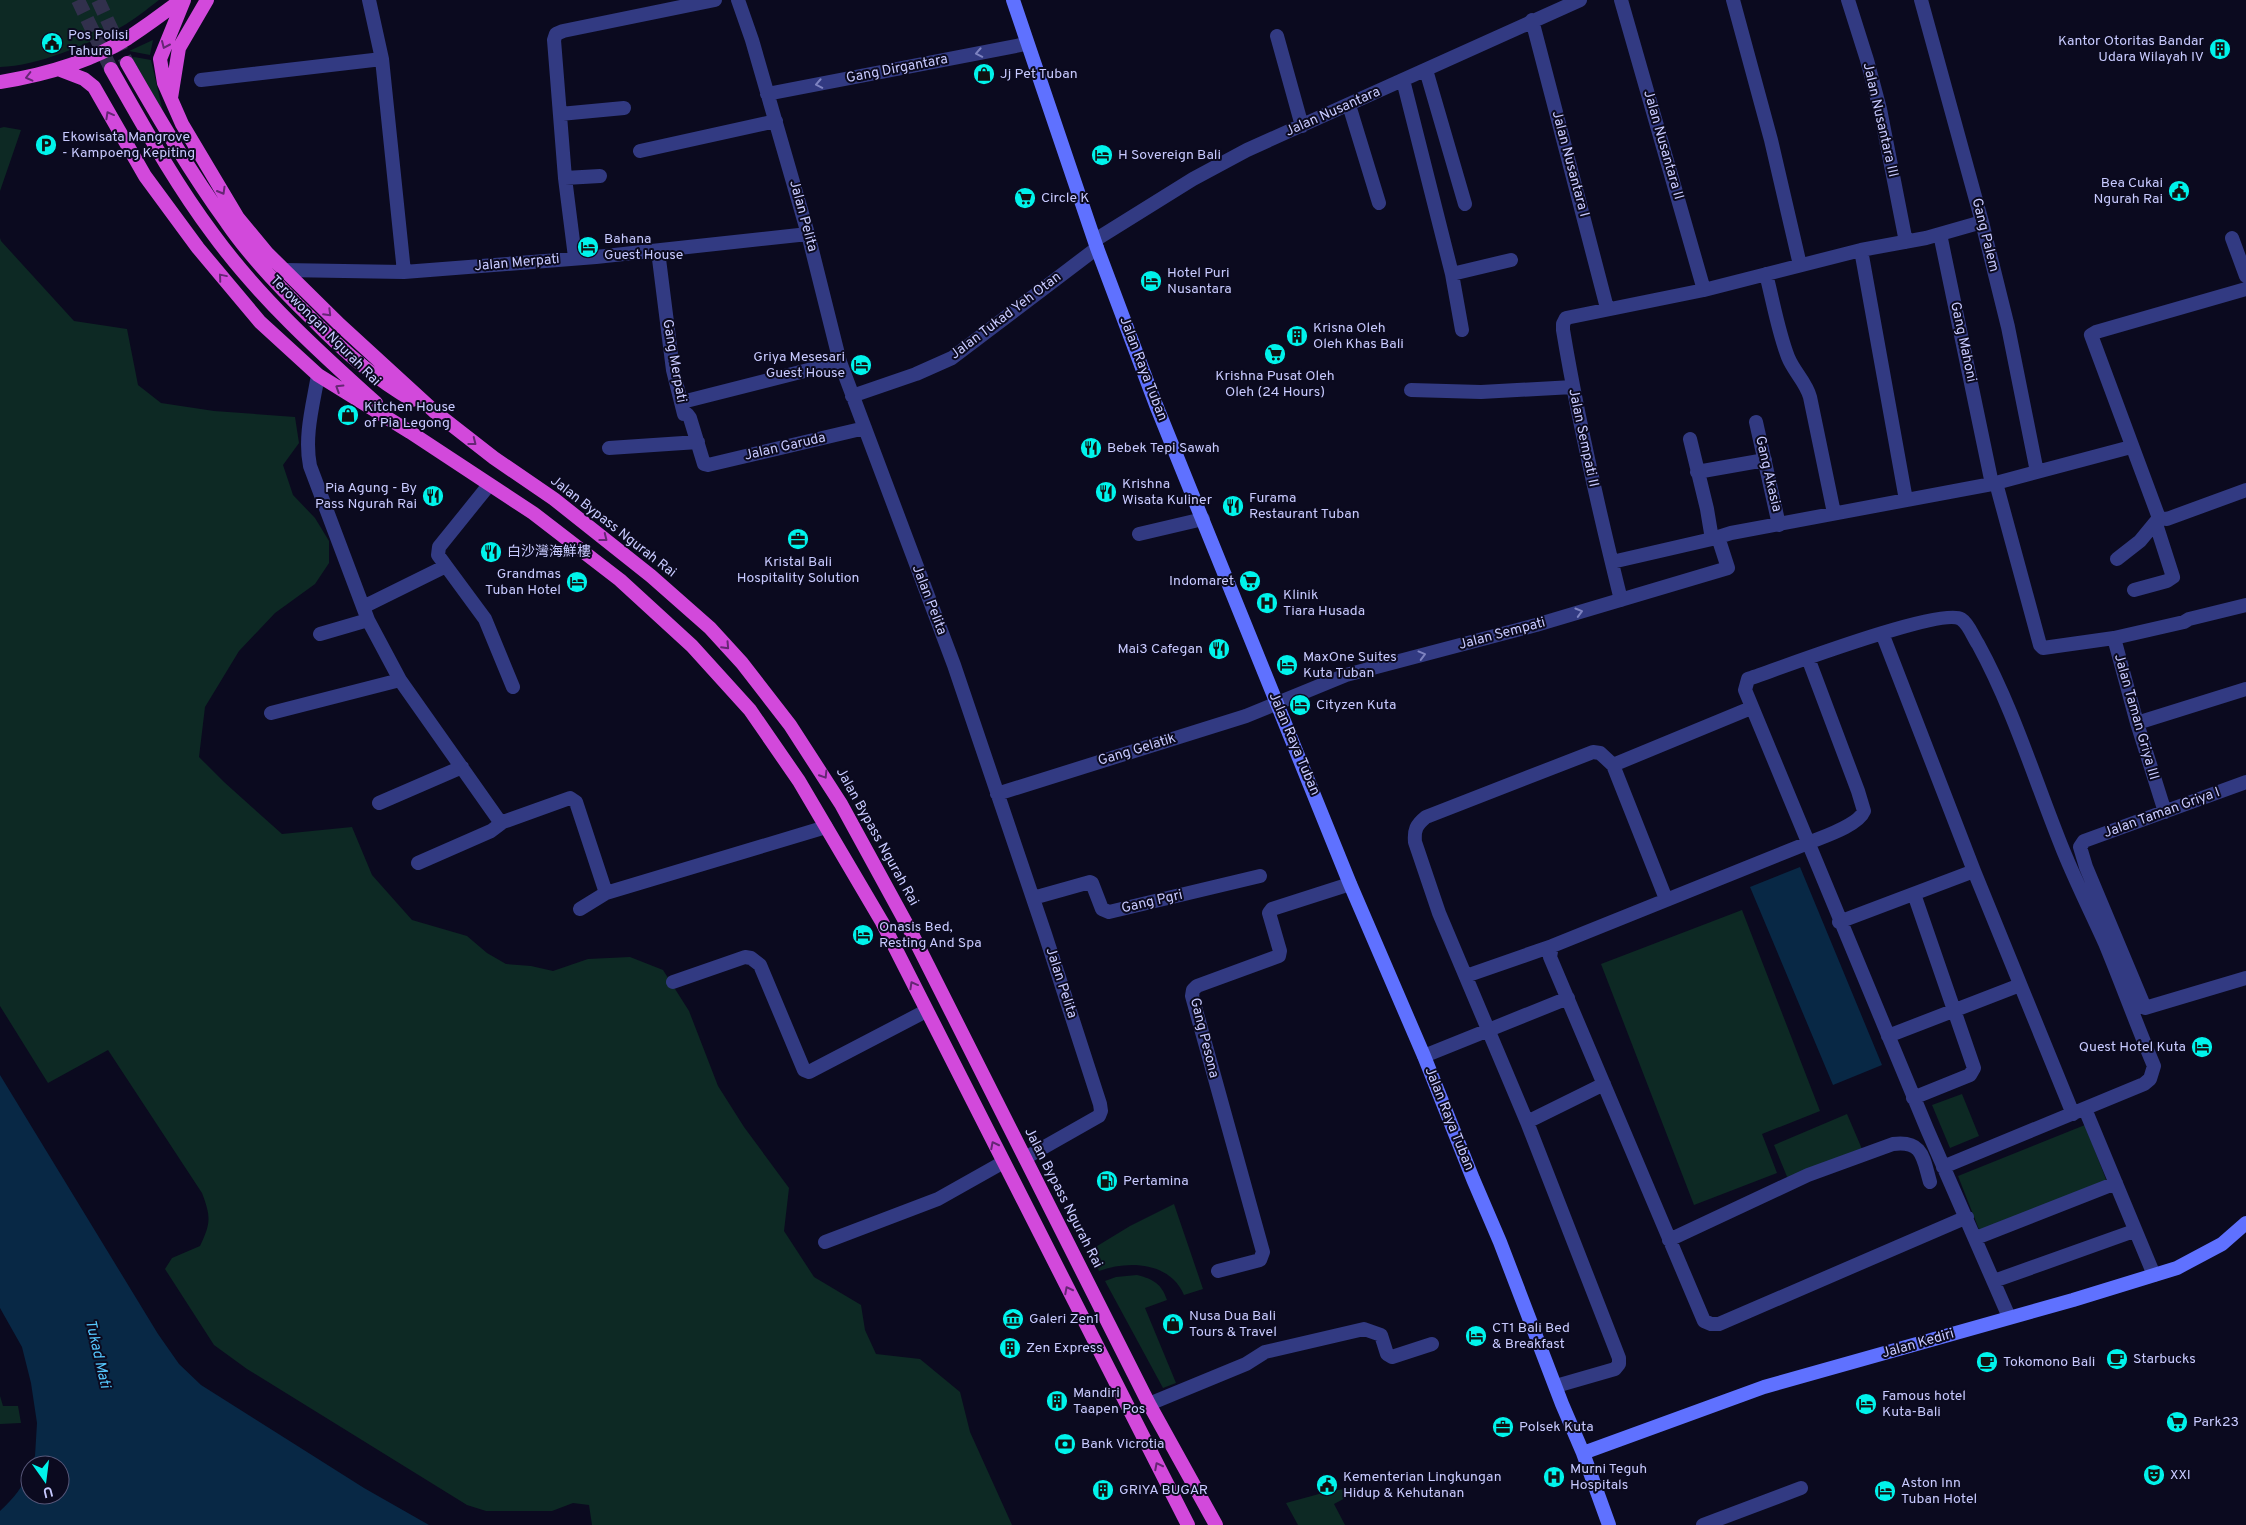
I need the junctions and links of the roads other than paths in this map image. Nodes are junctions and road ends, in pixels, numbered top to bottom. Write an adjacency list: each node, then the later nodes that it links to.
1 (182, 0): 17 (highway); 24 (highway, one-way to 24)
2 (207, 0): 24 (highway)
3 (369, 0): 15 (street)
4 (715, 0): 27 (street)
5 (738, 0): 23 (street, Jalan Pelita)
6 (1013, 0): 14 (main road, Jalan Raya Tuban)
7 (1580, 0): 12 (street, Jalan Nusantara)
8 (1621, 0): 52 (street, Jalan Nusantara II)
9 (1733, 0): 45 (street)
10 (1848, 0): 39 (street, Jalan Nusantara III)
11 (1921, 0): 35 (street, Gang Palem)
12 (1532, 20): 19 (street, Jalan Nusantara); 53 (street, Jalan Nusantara I)
13 (1277, 36): 29 (street)
14 (1026, 44): 23 (street, Gang Dirgantara, one-way to 23); 40 (main road, Jalan Raya Tuban)
15 (382, 59): 20 (street); 47 (street)
16 (127, 63): 61 (highway, Terowongan Ngurah Rai)
17 (58, 69): 22 (highway, one-way to 22); 56 (highway, one-way to 17)
18 (111, 69): 64 (highway, Terowongan Ngurah Rai)
19 (1426, 70): 21 (street, Jalan Nusantara); 34 (street)
20 (201, 80)
21 (1403, 80): 25 (street, Jalan Nusantara); 48 (street)
22 (0, 82)
23 (768, 94): 28 (street, Jalan Pelita)
24 (171, 101): 46 (highway, one-way to 46)
25 (1349, 105): 29 (street, Jalan Nusantara); 33 (street)
26 (624, 108): 27 (street)
27 (560, 114): 32 (street)
28 (776, 122): 30 (street); 36 (street, Jalan Pelita)
29 (1302, 126): 40 (street, Jalan Nusantara)
30 (640, 151)
31 (600, 176): 32 (street)
32 (565, 178): 43 (street)
33 (1379, 203)
34 (1465, 204)
35 (1982, 222): 37 (street); 72 (street, Gang Palem)
36 (808, 234): 42 (street, Jalan Merpati); 55 (street, Jalan Pelita)
37 (1940, 234): 39 (street); 73 (street, Gang Mahoni)
38 (2232, 238): 50 (street)
39 (1906, 242): 41 (street)
40 (1096, 244): 59 (street, Jalan Tukad Yeh Otan); 78 (main road, Jalan Raya Tuban)
41 (1862, 250): 45 (street); 76 (street)
42 (658, 251): 43 (street, Jalan Merpati); 66 (street, Gang Merpati)
43 (575, 257): 47 (street, Jalan Merpati)
44 (1511, 260): 48 (street)
45 (1800, 265): 49 (street)
46 (284, 270): 47 (street, Jalan Merpati); 61 (highway, one-way to 61)
47 (404, 272)
48 (1452, 274): 54 (street)
49 (1766, 274): 52 (street); 77 (street)
50 (2246, 276)
51 (2246, 289): 67 (street)
52 (1704, 290): 53 (street)
53 (1607, 308): 57 (street, Jalan Sempati II)
54 (1462, 330)
55 (840, 362): 59 (street, Jalan Pelita); 60 (street)
56 (318, 375): 64 (highway, one-way to 56); 89 (street)
57 (1572, 387): 58 (street); 84 (street, Jalan Sempati II)
58 (1411, 390)
59 (852, 396): 63 (street, Jalan Pelita)
60 (690, 400)
61 (434, 412): 136 (highway, Jalan Bypass Ngurah Rai, one-way to 136)
62 (1756, 422): 69 (street, Gang Akasia)
63 (865, 428): 70 (street, Jalan Garuda); 104 (street, Jalan Pelita)
64 (410, 432): 74 (highway)
65 (1690, 439): 71 (street)
66 (698, 442): 68 (street); 70 (street, Gang Merpati)
67 (2131, 447): 72 (street); 79 (street)
68 (609, 448)
69 (1765, 460): 71 (street); 80 (street, Gang Akasia)
70 (706, 464)
71 (1697, 472): 82 (street)
72 (2037, 472): 73 (street)
73 (1994, 483): 76 (street); 92 (street, Gang Mahoni)
74 (489, 485): 85 (street); 108 (highway)
75 (2246, 490): 79 (street)
76 (1906, 500): 77 (street)
77 (1834, 513): 80 (street)
78 (1204, 519): 81 (street); 97 (main road, Jalan Raya Tuban)
79 (2158, 521): 83 (street); 86 (street)
80 (1780, 525): 82 (street)
81 (1139, 534)
82 (1715, 538): 84 (street); 87 (street, Jalan Sempati)
83 (2117, 559)
84 (1612, 562): 87 (street, Jalan Sempati II)
85 (446, 566): 89 (street); 95 (street)
86 (2134, 590)
87 (1621, 600): 97 (street, Jalan Sempati, one-way to 87)
88 (2246, 605): 92 (street, Jalan Taman Griya III)
89 (365, 613): 91 (street); 94 (street)
90 (1882, 633): 93 (street); 111 (street); 112 (street)
91 (320, 634)
92 (2114, 638): 100 (street, Jalan Taman Griya III)
93 (1808, 658): 98 (street); 109 (street)
94 (400, 680): 99 (street); 102 (street)
95 (512, 686)
96 (2246, 689): 100 (street)
97 (1277, 704): 104 (street, Gang Gelatik); 114 (main road, Jalan Raya Tuban)
98 (1751, 708): 101 (street); 109 (street)
99 (271, 713)
100 (2137, 723): 106 (street, Jalan Taman Griya III)
101 (1613, 765): 118 (street); 122 (street)
102 (462, 767): 105 (street); 107 (street)
103 (2246, 782): 106 (street, Jalan Taman Griya I)
104 (997, 794): 117 (street, Jalan Pelita)
105 (379, 803)
106 (2165, 812): 111 (street, Jalan Taman Griya I)
107 (503, 822): 110 (street); 115 (street)
108 (826, 827): 115 (street); 128 (highway, one-way to 108)
109 (1808, 843): 118 (street); 120 (street)
110 (418, 863)
111 (2080, 870): 123 (street); 134 (street)
112 (1974, 871): 116 (street); 125 (street)
113 (1260, 876): 117 (street, Gang Pgri)
114 (1350, 884): 131 (main road, Jalan Raya Tuban); 147 (street, Gang Pesona)
115 (606, 893): 119 (street)
116 (1914, 894): 120 (street); 127 (street)
117 (1034, 898): 136 (street, Jalan Pelita)
118 (1666, 899): 121 (street)
119 (580, 909)
120 (1839, 922): 130 (street)
121 (1552, 946): 122 (street); 126 (street)
122 (1466, 976): 129 (street)
123 (2246, 978)
124 (673, 982): 128 (street)
125 (2020, 985): 127 (street); 134 (street)
126 (1568, 998): 129 (street); 132 (street)
127 (1955, 1010): 130 (street); 133 (street)
128 (926, 1011): 137 (highway, one-way to 128)
129 (1488, 1030): 131 (street); 135 (street)
130 (1888, 1036): 133 (street)
131 (1424, 1056): 152 (main road, Jalan Raya Tuban)
132 (1604, 1084): 135 (street); 145 (street)
133 (1913, 1098): 138 (street)
134 (2079, 1112): 138 (street); 140 (street)
135 (1526, 1122): 152 (street)
136 (1025, 1158): 153 (highway, Jalan Bypass Ngurah Rai)
137 (1002, 1163): 146 (street); 156 (highway, one-way to 137)
138 (1943, 1167): 141 (street)
139 (1930, 1182): 145 (street)
140 (2116, 1182): 143 (street); 144 (street)
141 (1967, 1218): 144 (street); 145 (street)
142 (2246, 1223): 148 (main road, Jalan Kediri)
143 (2134, 1231): 148 (street); 149 (street)
144 (1976, 1238): 149 (street)
145 (1669, 1240)
146 (825, 1242)
147 (1218, 1271)
148 (2154, 1275): 150 (main road, Jalan Kediri)
149 (1994, 1281): 150 (street)
150 (2009, 1317): 154 (main road, Jalan Kediri)
151 (1432, 1344): 153 (street)
152 (1556, 1386): 154 (main road, Jalan Raya Tuban)
153 (1149, 1404): 157 (highway, Jalan Bypass Ngurah Rai)
154 (1583, 1453): 158 (main road, Jalan Raya Tuban)
155 (1801, 1488): 159 (street)
156 (1188, 1525)
157 (1216, 1525)
158 (1609, 1525)
159 (1702, 1525)

